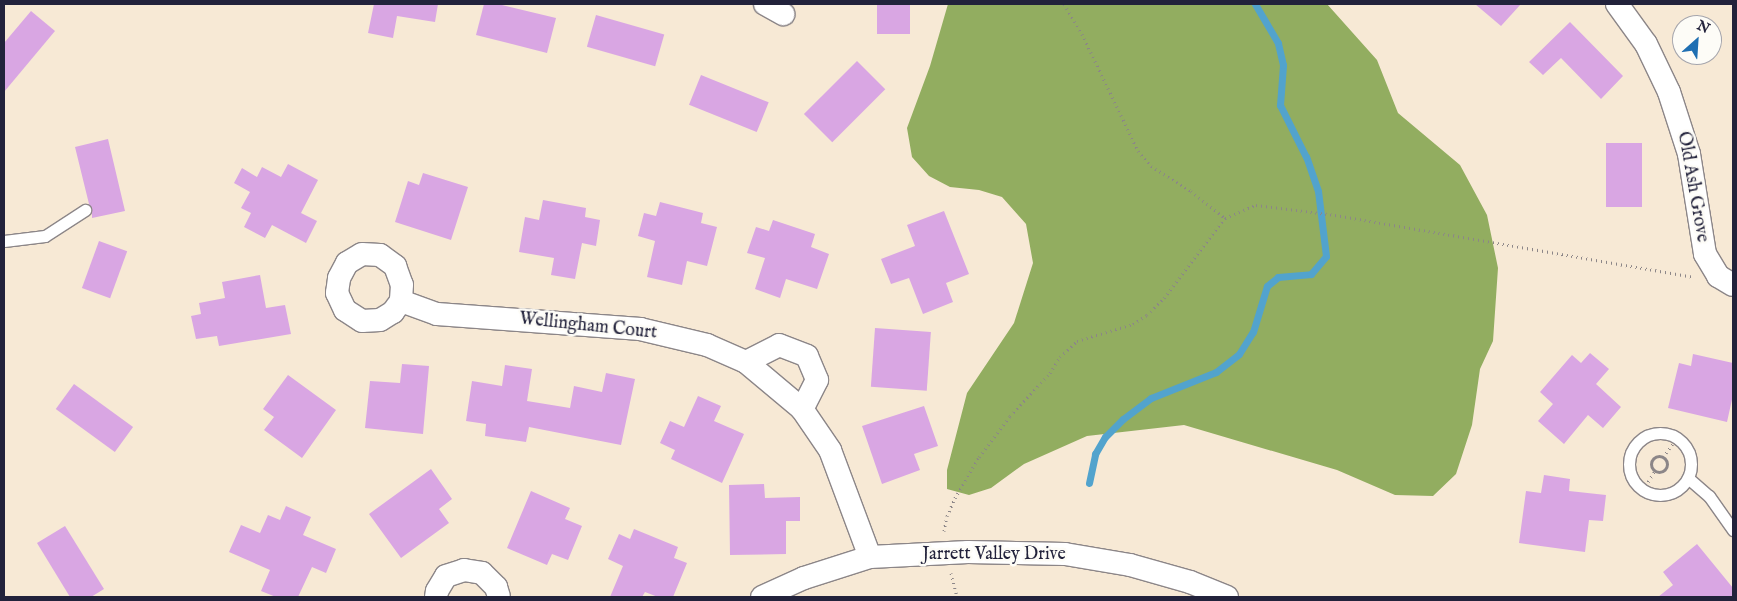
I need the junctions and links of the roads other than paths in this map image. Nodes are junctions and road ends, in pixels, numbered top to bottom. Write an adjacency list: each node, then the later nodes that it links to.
1 (1617, 4): 4 (street, Old Ash Grove)
2 (85, 210): 3 (lane)
3 (4, 241)
4 (1731, 284)
5 (401, 301): 6 (street, Wellingham Court)
6 (746, 362): 7 (street, Wellingham Court); 7 (street)
7 (802, 409): 10 (street, Wellingham Court)
8 (1688, 478): 8 (lane); 9 (lane)
9 (1733, 530)
10 (870, 557): 13 (street, Jarrett Valley Drive); 14 (street, Jarrett Valley Drive)
11 (436, 597): 12 (street)
12 (499, 597)
13 (762, 597)
14 (1227, 597)

